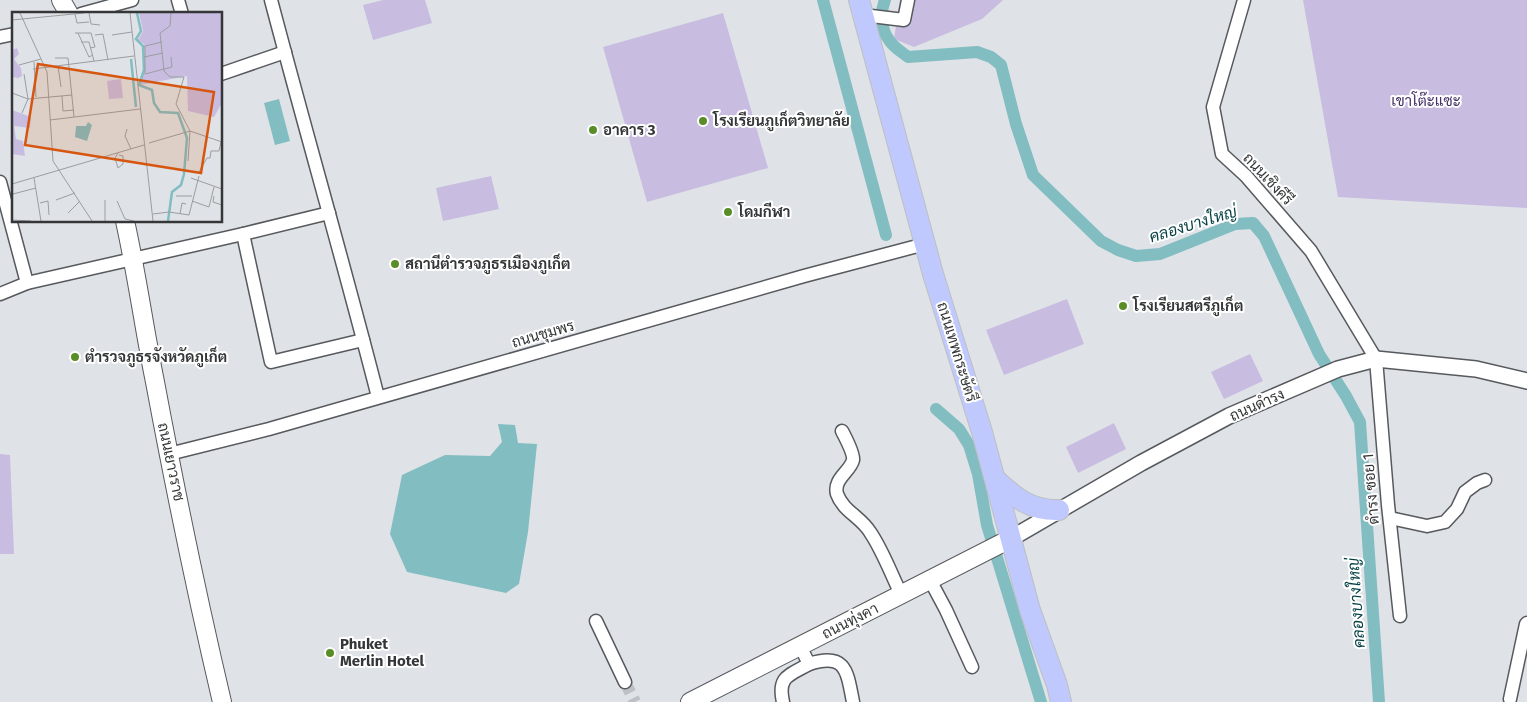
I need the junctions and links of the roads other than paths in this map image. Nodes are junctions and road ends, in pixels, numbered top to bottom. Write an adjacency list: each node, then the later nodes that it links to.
1 (61, 0): 7 (main road)
2 (132, 0): 8 (street)
3 (271, 0): 9 (street)
4 (908, 0): 6 (street)
5 (1244, 0): 20 (street, ถนนเชิงคีรี)
6 (863, 10): 15 (main road, ถนนเทพกระษัตรี)
7 (68, 12)
8 (88, 12)
9 (285, 52): 10 (street); 12 (street)
10 (222, 74)
11 (0, 182): 17 (street)
12 (329, 213): 14 (street); 19 (street)
13 (125, 222): 16 (main road, ถนนเยาวราช)
14 (243, 234): 16 (street); 19 (street)
15 (924, 244): 22 (street, ถนนชุมพร); 25 (main road, ถนนเทพกระษัตรี)
16 (133, 259): 17 (street); 24 (main road, ถนนเยาวราช)
17 (26, 283): 18 (street)
18 (0, 294)
19 (363, 340): 22 (street)
20 (1376, 359): 21 (street, ถนนดำรง); 27 (street, ถนนดำรง); 28 (street, ดำรง ซอย 1)
21 (1527, 381)
22 (378, 397): 24 (street, ถนนชุมพร)
23 (842, 431): 31 (street)
24 (169, 454): 40 (main road, ถนนเยาวราช)
25 (996, 480): 27 (main road); 29 (main road, ถนนเทพกระษัตรี)
26 (1485, 480): 28 (street)
27 (1059, 510): 29 (street, ถนนดำรง)
28 (1390, 518): 32 (street, ดำรง ซอย 1)
29 (1000, 544): 30 (main road, ถนนทุ่งคา); 44 (main road, ถนนเทพกระษัตรี)
30 (930, 580): 31 (main road, ถนนทุ่งคา); 37 (street)
31 (901, 594): 35 (main road, ถนนทุ่งคา)
32 (1400, 616)
33 (596, 620): 38 (street)
34 (1527, 623): 39 (street)
35 (800, 646): 36 (street); 41 (main road, ถนนทุ่งคา)
36 (809, 664): 42 (street); 43 (street)
37 (972, 667)
38 (625, 682)
39 (1510, 699)
40 (222, 702)
41 (690, 702)
42 (783, 702)
43 (853, 702)
44 (1061, 702)

